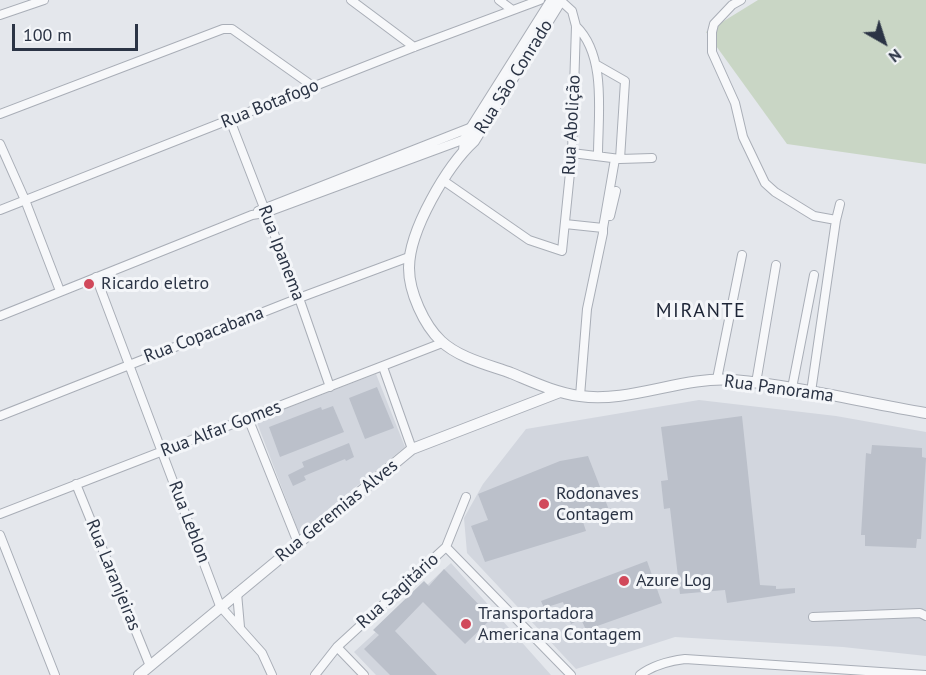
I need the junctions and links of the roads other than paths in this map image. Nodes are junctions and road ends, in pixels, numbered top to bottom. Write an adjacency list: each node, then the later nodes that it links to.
1 (44, 0): 9 (street)
2 (351, 0): 11 (street)
3 (499, 0): 8 (street)
4 (540, 0): 8 (street, Rua Botafogo)
5 (552, 0): 16 (street, Rua São Conrado)
6 (561, 0): 10 (street, Rua Abolição); 16 (street, Rua São Conrado)
7 (741, 0): 30 (street)
8 (511, 9): 11 (street, Rua Botafogo)
9 (0, 15)
10 (576, 26): 12 (street, Rua Abolição); 20 (street, Rua Abolição)
11 (414, 47): 13 (street, Rua Botafogo)
12 (597, 65): 21 (street, Rua Abolição); 23 (street, Rua Abolição)
13 (314, 87): 14 (street); 15 (street, Rua Botafogo)
14 (0, 114)
15 (230, 120): 26 (street, Rua Botafogo); 29 (street, Rua Ipanema)
16 (476, 129): 17 (street, Rua São Conrado); 19 (street)
17 (470, 140): 19 (street); 24 (street, Rua São Conrado)
18 (0, 144): 26 (street)
19 (427, 148): 29 (street)
20 (572, 153): 21 (street); 31 (street, Rua Abolição)
21 (598, 155): 23 (street)
22 (652, 158): 23 (street)
23 (617, 159): 32 (street)
24 (444, 181): 31 (street, Rua Abolição); 34 (street, Rua São Conrado)
25 (616, 191): 32 (street)
26 (25, 200): 28 (street, Rua Botafogo); 38 (street)
27 (840, 204): 30 (street)
28 (0, 210)
29 (264, 211): 37 (street); 39 (street, Rua Ipanema)
30 (836, 220): 49 (street)
31 (566, 224): 32 (street)
32 (603, 231): 50 (street)
33 (741, 255): 44 (street)
34 (410, 257): 39 (street, Rua Copacabana); 41 (street, Rua São Conrado)
35 (776, 265): 45 (street)
36 (814, 274): 47 (street)
37 (96, 277): 38 (street); 42 (street, Rua Leblon)
38 (60, 291): 40 (street)
39 (299, 298): 42 (street, Rua Copacabana); 46 (street, Rua Ipanema)
40 (0, 316)
41 (442, 343): 43 (street, Rua Alfar Gomes); 48 (street, Rua São Conrado)
42 (129, 364): 52 (street, Rua Copacabana); 55 (street, Rua Leblon)
43 (383, 367): 46 (street, Rua Alfar Gomes); 54 (street)
44 (717, 379): 45 (street, Rua Panorama); 50 (street, Rua Panorama)
45 (756, 383): 47 (street, Rua Panorama)
46 (330, 387): 53 (street, Rua Alfar Gomes)
47 (792, 388): 49 (street, Rua Panorama)
48 (560, 392): 50 (street, Rua Panorama); 54 (street, Rua Geremias Alves)
49 (811, 392): 51 (street, Rua Panorama)
50 (580, 396)
51 (926, 413)
52 (0, 416)
53 (248, 418): 55 (street, Rua Alfar Gomes); 60 (street)
54 (412, 449): 60 (street, Rua Geremias Alves)
55 (162, 452): 56 (street, Rua Alfar Gomes); 63 (street, Rua Leblon)
56 (76, 484): 58 (street, Rua Alfar Gomes); 68 (street, Rua Laranjeiras)
57 (466, 497): 61 (street, Rua Sagitário)
58 (0, 514)
59 (0, 535): 69 (street)
60 (298, 543): 62 (street, Rua Geremias Alves)
61 (446, 547): 67 (street, Rua Sagitário); 74 (street)
62 (237, 593): 63 (street, Rua Geremias Alves); 66 (street)
63 (220, 606): 66 (street, Rua Leblon); 68 (street, Rua Geremias Alves)
64 (926, 616): 65 (street)
65 (813, 617)
66 (240, 627): 71 (street, Rua Leblon)
67 (337, 647): 72 (street, Rua Sagitário); 73 (street)
68 (150, 666): 70 (street, Rua Geremias Alves)
69 (55, 675)
70 (139, 675)
71 (273, 675)
72 (315, 675)
73 (364, 675)
74 (571, 675)
75 (640, 675): 76 (street)
76 (926, 675)

